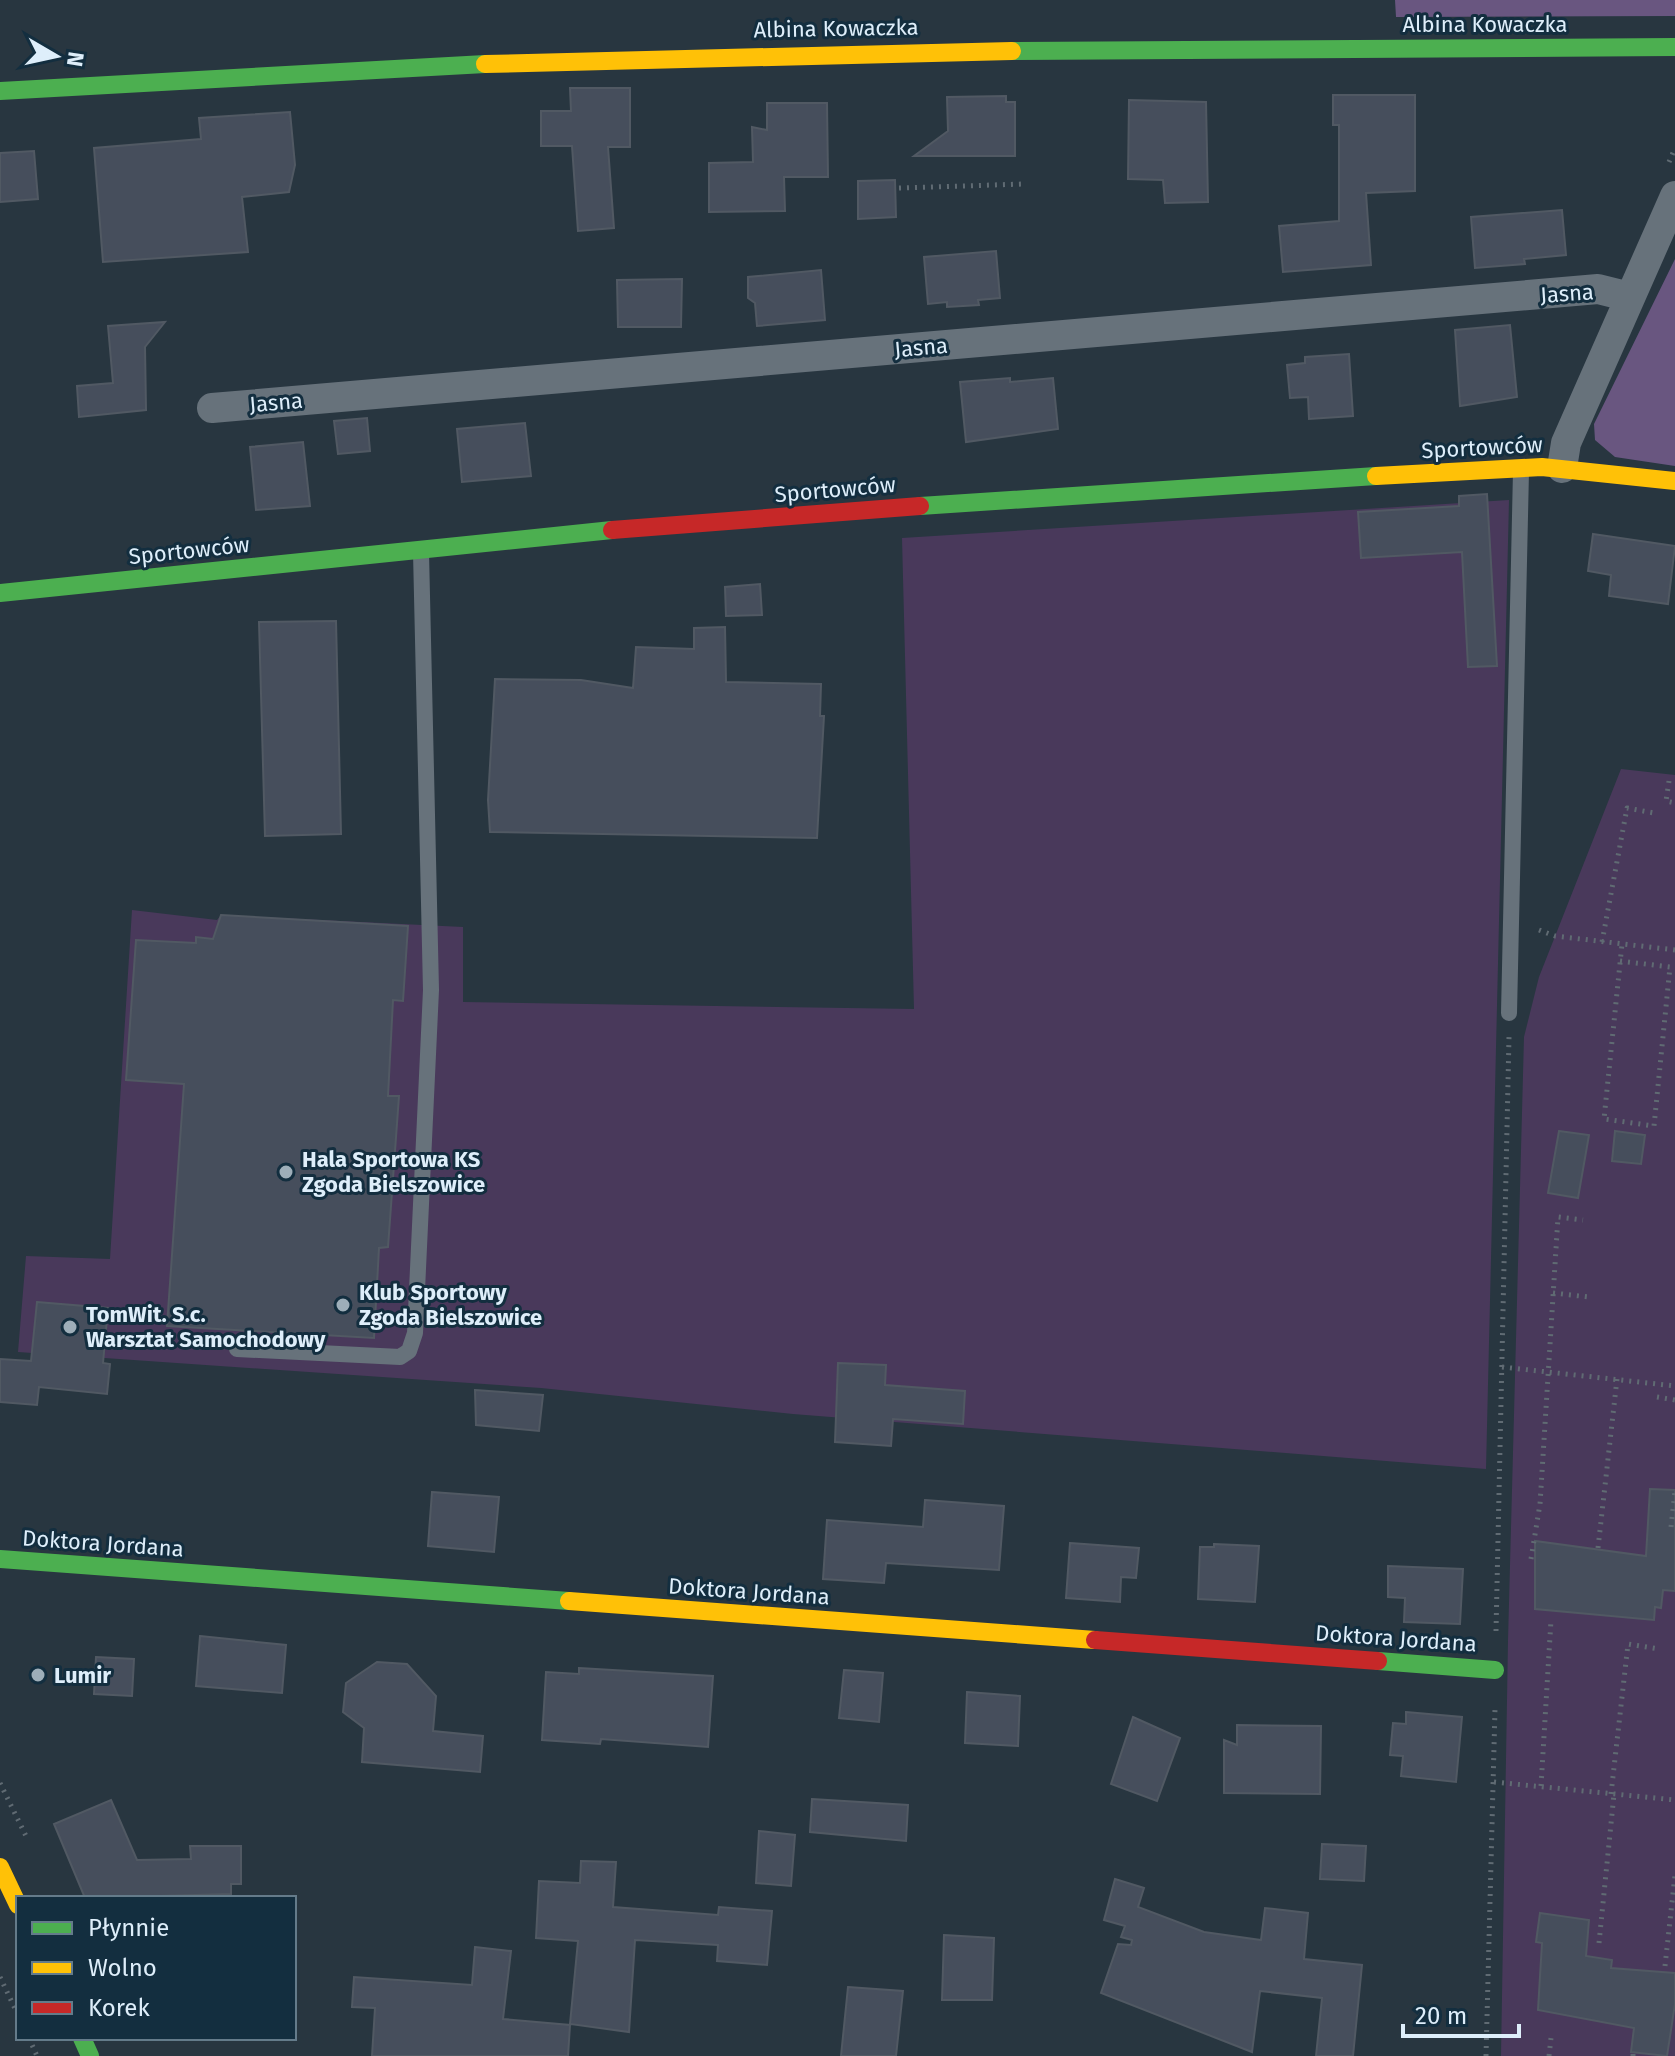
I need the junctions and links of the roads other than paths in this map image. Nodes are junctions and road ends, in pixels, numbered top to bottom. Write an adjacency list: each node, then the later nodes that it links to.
1 (1675, 47): 2 (street, Albina Kowaczka)
2 (0, 91)
3 (1675, 196): 4 (street, Jasna)
4 (1630, 297): 5 (street, Jasna); 7 (street, Jasna)
5 (212, 408)
6 (1522, 467): 7 (street, Sportowców); 9 (street, Sportowców); 11 (lane)
7 (1562, 468): 8 (street, Sportowców)
8 (1675, 481)
9 (421, 550): 10 (street, Sportowców); 12 (lane)
10 (0, 593)
11 (1509, 1013)
12 (237, 1349)
13 (0, 1559): 14 (street, Doktora Jordana)
14 (1495, 1670)
15 (0, 1867): 16 (street)
16 (16, 1901)

